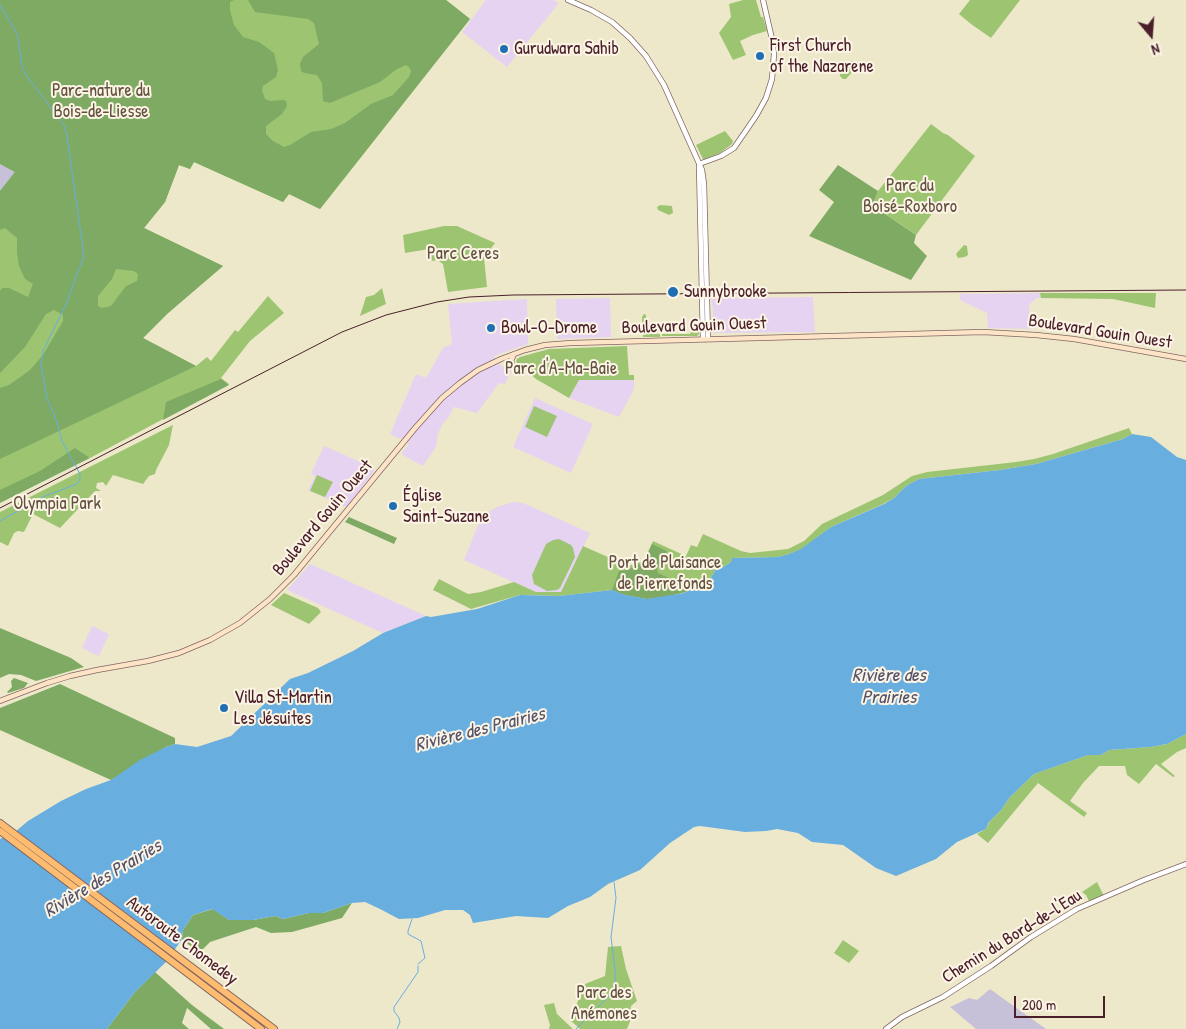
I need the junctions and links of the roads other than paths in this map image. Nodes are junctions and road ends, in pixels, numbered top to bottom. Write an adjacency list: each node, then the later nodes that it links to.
1 (568, 0): 3 (street)
2 (763, 0): 3 (street)
3 (700, 164): 4 (street)
4 (705, 339): 5 (main road, Boulevard Gouin Ouest); 6 (main road, Boulevard Gouin Ouest)
5 (514, 354): 7 (main road); 8 (main road, Boulevard Gouin Ouest)
6 (1186, 359)
7 (514, 367)
8 (0, 702)
9 (1, 826): 11 (highway, Autoroute Chomedey)
10 (1186, 864): 14 (street, Chemin du Bord-de-l'Eau)
11 (188, 969): 12 (highway, Autoroute Chomedey); 13 (highway, Autoroute Chomedey)
12 (261, 1029)
13 (274, 1029)
14 (886, 1029)

